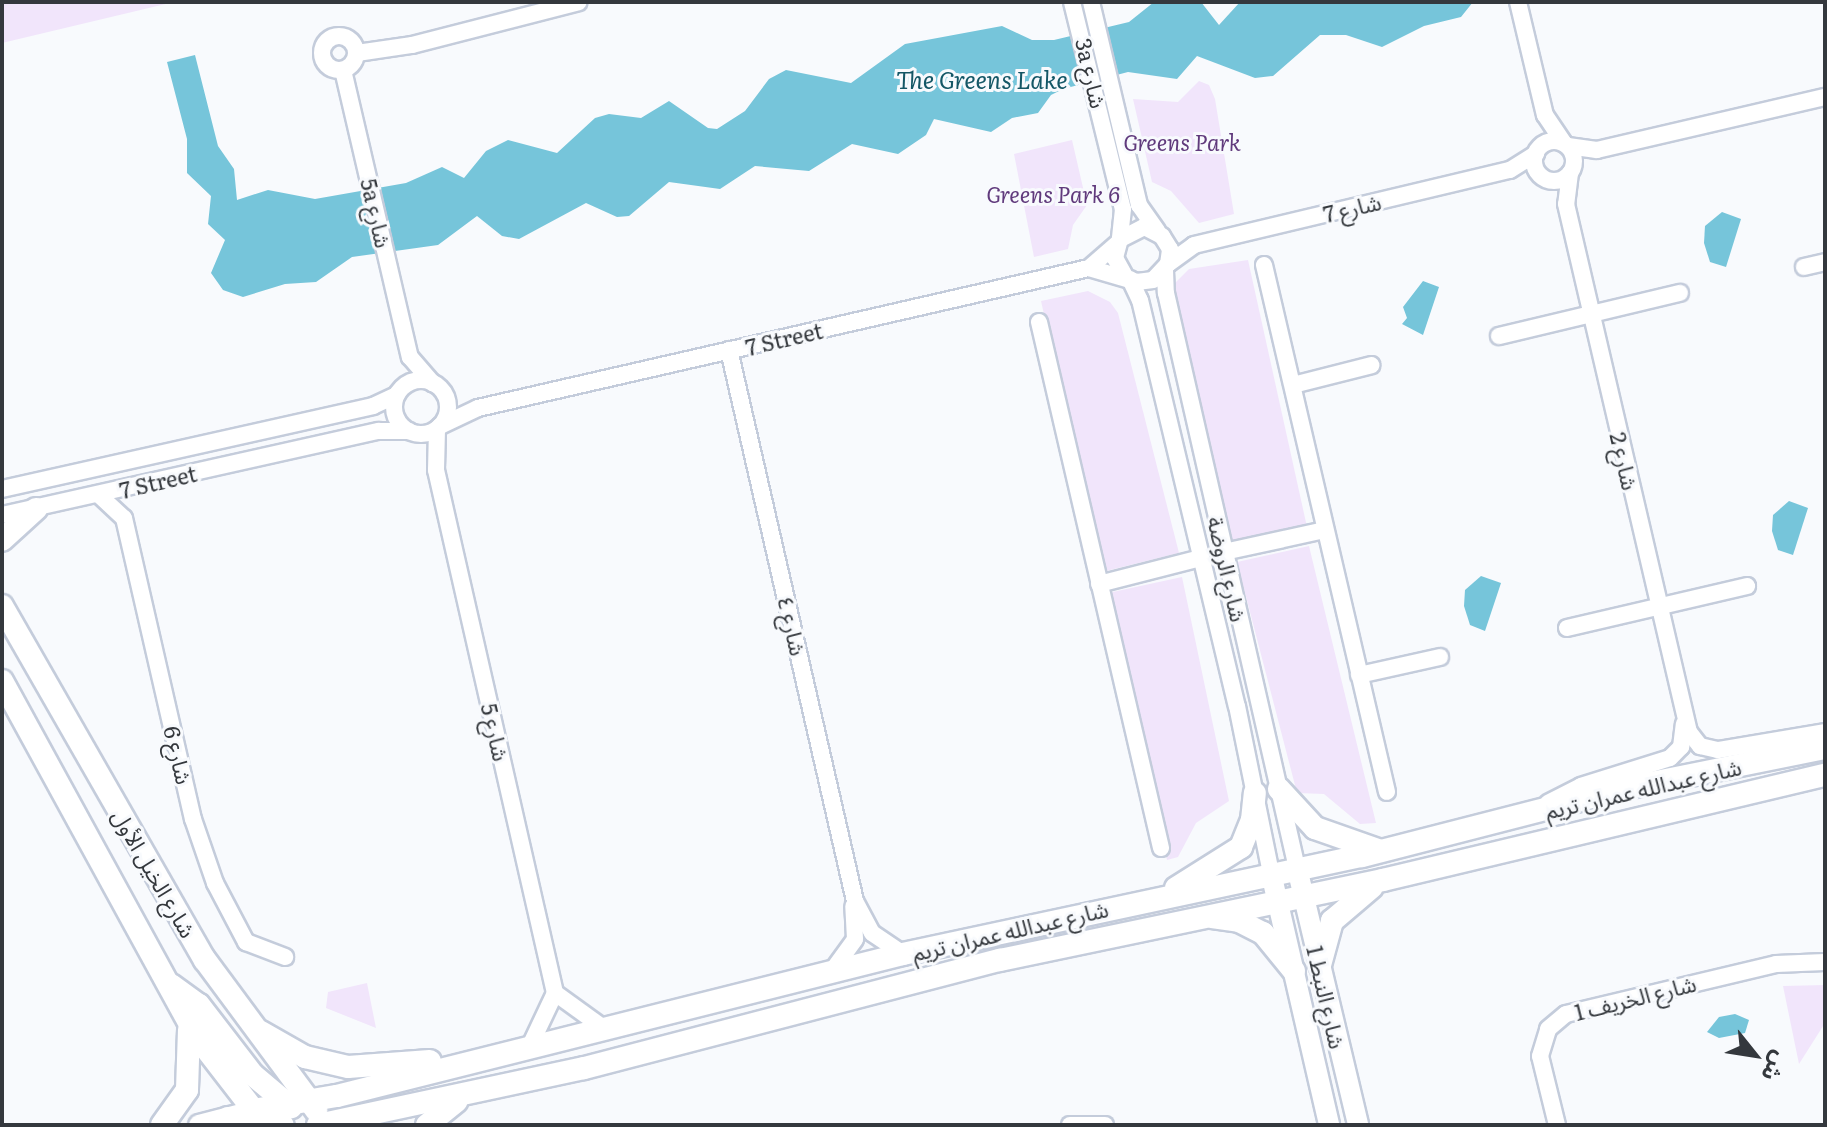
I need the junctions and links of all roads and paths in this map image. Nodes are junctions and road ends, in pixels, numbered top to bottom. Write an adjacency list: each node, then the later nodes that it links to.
1 (579, 2): 5 (street)
2 (1072, 2): 4 (street, 3a شارع)
3 (1518, 2): 9 (street)
4 (1089, 13): 7 (street, 3a شارع)
5 (357, 53): 6 (street); 6 (street)
6 (343, 70): 31 (street, 5a شارع)
7 (1104, 88): 17 (street, 3a شارع); 18 (street, 3a شارع)
8 (1825, 97): 11 (street)
9 (1545, 115): 10 (street); 12 (street)
10 (1566, 145): 11 (street); 12 (street); 14 (street)
11 (1597, 150): 14 (street)
12 (1537, 151): 13 (street, شارع 7); 15 (street)
13 (1510, 170): 15 (street, شارع 7); 19 (street, شارع 7)
14 (1572, 170): 15 (street); 16 (street, شارع 2)
15 (1543, 177): 16 (street, شارع 2)
16 (1566, 204): 27 (street, شارع 2)
17 (1160, 233): 18 (street); 19 (street, شارع 7); 22 (street)
18 (1119, 241): 24 (street); 25 (street)
19 (1194, 245): 22 (street, شارع 7)
20 (1825, 262): 23 (street)
21 (1264, 265): 33 (street)
22 (1167, 267): 25 (street); 48 (street, شارع الروضة)
23 (1804, 267)
24 (1089, 268): 25 (street); 30 (street, 7 Street)
25 (1127, 277): 49 (street, شارع الروضة)
26 (1680, 293): 27 (street)
27 (1591, 314): 29 (street); 53 (street, شارع 2)
28 (1039, 322): 50 (street)
29 (1499, 336)
30 (729, 350): 36 (street, 7 Street); 72 (street, شارع ٤)
31 (410, 357): 34 (street, 5a شارع); 35 (street, 5a شارع)
32 (1372, 365): 33 (street)
33 (1293, 385): 46 (street)
34 (436, 386): 35 (street); 36 (street); 37 (street)
35 (398, 393): 38 (street); 41 (street, 7 Street)
36 (478, 408): 37 (street, 7 Street)
37 (438, 427): 38 (street); 39 (street, شارع 5)
38 (411, 432): 39 (street, شارع 5); 40 (street, 7 Street)
39 (436, 470): 82 (street, شارع 5)
40 (139, 486): 42 (street, 7 Street); 45 (street)
41 (2, 489)
42 (99, 495): 43 (street, 7 Street); 45 (street)
43 (36, 509): 44 (street, 7 Street); 47 (main road)
44 (2, 515)
45 (124, 518): 76 (street, شارع 6)
46 (1325, 530): 48 (street); 56 (street)
47 (2, 540)
48 (1224, 552): 61 (street, شارع الروضة)
49 (1200, 558): 50 (street); 63 (street, شارع الروضة)
50 (1099, 584): 65 (street)
51 (1747, 586): 53 (street)
52 (2, 606): 84 (main road, شارع الخيل الأول)
53 (1658, 607): 54 (street); 58 (street, شارع 2)
54 (1567, 628)
55 (1440, 657): 56 (street)
56 (1359, 675): 62 (street)
57 (2, 681): 81 (main road, شارع الخيل الأول)
58 (1684, 719): 59 (street); 64 (street)
59 (1822, 744): 64 (main road, شارع عبدالله عمران تريم)
60 (1823, 777): 69 (main road, شارع عبدالله عمران تريم)
61 (1279, 789): 66 (main road); 67 (street, شارع الروضة)
62 (1387, 792)
63 (1255, 793): 68 (street, شارع الروضة); 70 (main road)
64 (1529, 816): 66 (main road, شارع عبدالله عمران تريم)
65 (1161, 848)
66 (1383, 851): 67 (main road, شارع عبدالله عمران تريم)
67 (1297, 868): 68 (main road, شارع عبدالله عمران تريم); 71 (street, شارع النبط 1)
68 (1271, 873): 70 (main road, شارع عبدالله عمران تريم); 73 (street, شارع النبط 1)
69 (1383, 880): 71 (main road, شارع عبدالله عمران تريم); 78 (main road)
70 (1169, 894): 75 (main road, شارع عبدالله عمران تريم)
71 (1304, 897): 73 (main road, شارع عبدالله عمران تريم); 78 (street, شارع النبط 1)
72 (855, 901): 75 (street, شارع ٤); 79 (street, شارع ٤)
73 (1278, 901): 74 (main road, شارع عبدالله عمران تريم); 80 (street, شارع النبط 1)
74 (1195, 915): 80 (main road); 90 (main road, شارع عبدالله عمران تريم)
75 (903, 954): 79 (main road, شارع عبدالله عمران تريم)
76 (285, 957)
77 (1825, 962): 101 (street, شارع الخريف 1)
78 (1320, 965): 100 (street, شارع النبط 1)
79 (832, 971): 85 (main road, شارع عبدالله عمران تريم)
80 (1294, 971): 99 (street, شارع النبط 1)
81 (170, 984): 83 (main road, شارع الخيل الأول); 89 (main road)
82 (555, 993): 85 (street); 86 (street)
83 (187, 1021): 93 (main road, شارع الخيل الأول); 94 (main road)
84 (249, 1023): 87 (main road); 88 (main road, شارع الخيل الأول)
85 (605, 1029): 86 (main road, شارع عبدالله عمران تريم)
86 (529, 1048): 87 (main road, شارع عبدالله عمران تريم)
87 (467, 1064): 91 (main road, شارع عبدالله عمران تريم)
88 (280, 1067): 89 (main road); 91 (main road, شارع الخيل الأول)
89 (250, 1071): 91 (main road)
90 (469, 1094): 91 (main road, شارع عبدالله عمران تريم); 96 (main road)
91 (311, 1117): 93 (main road, شارع عبدالله عمران تريم)
92 (228, 1118): 93 (main road, شارع عبدالله عمران تريم); 95 (street)
93 (259, 1118)
94 (162, 1125)
95 (199, 1125)
96 (427, 1125)
97 (1070, 1125): 98 (street)
98 (1105, 1125)
99 (1329, 1125)
100 (1358, 1125)
101 (1557, 1125)

